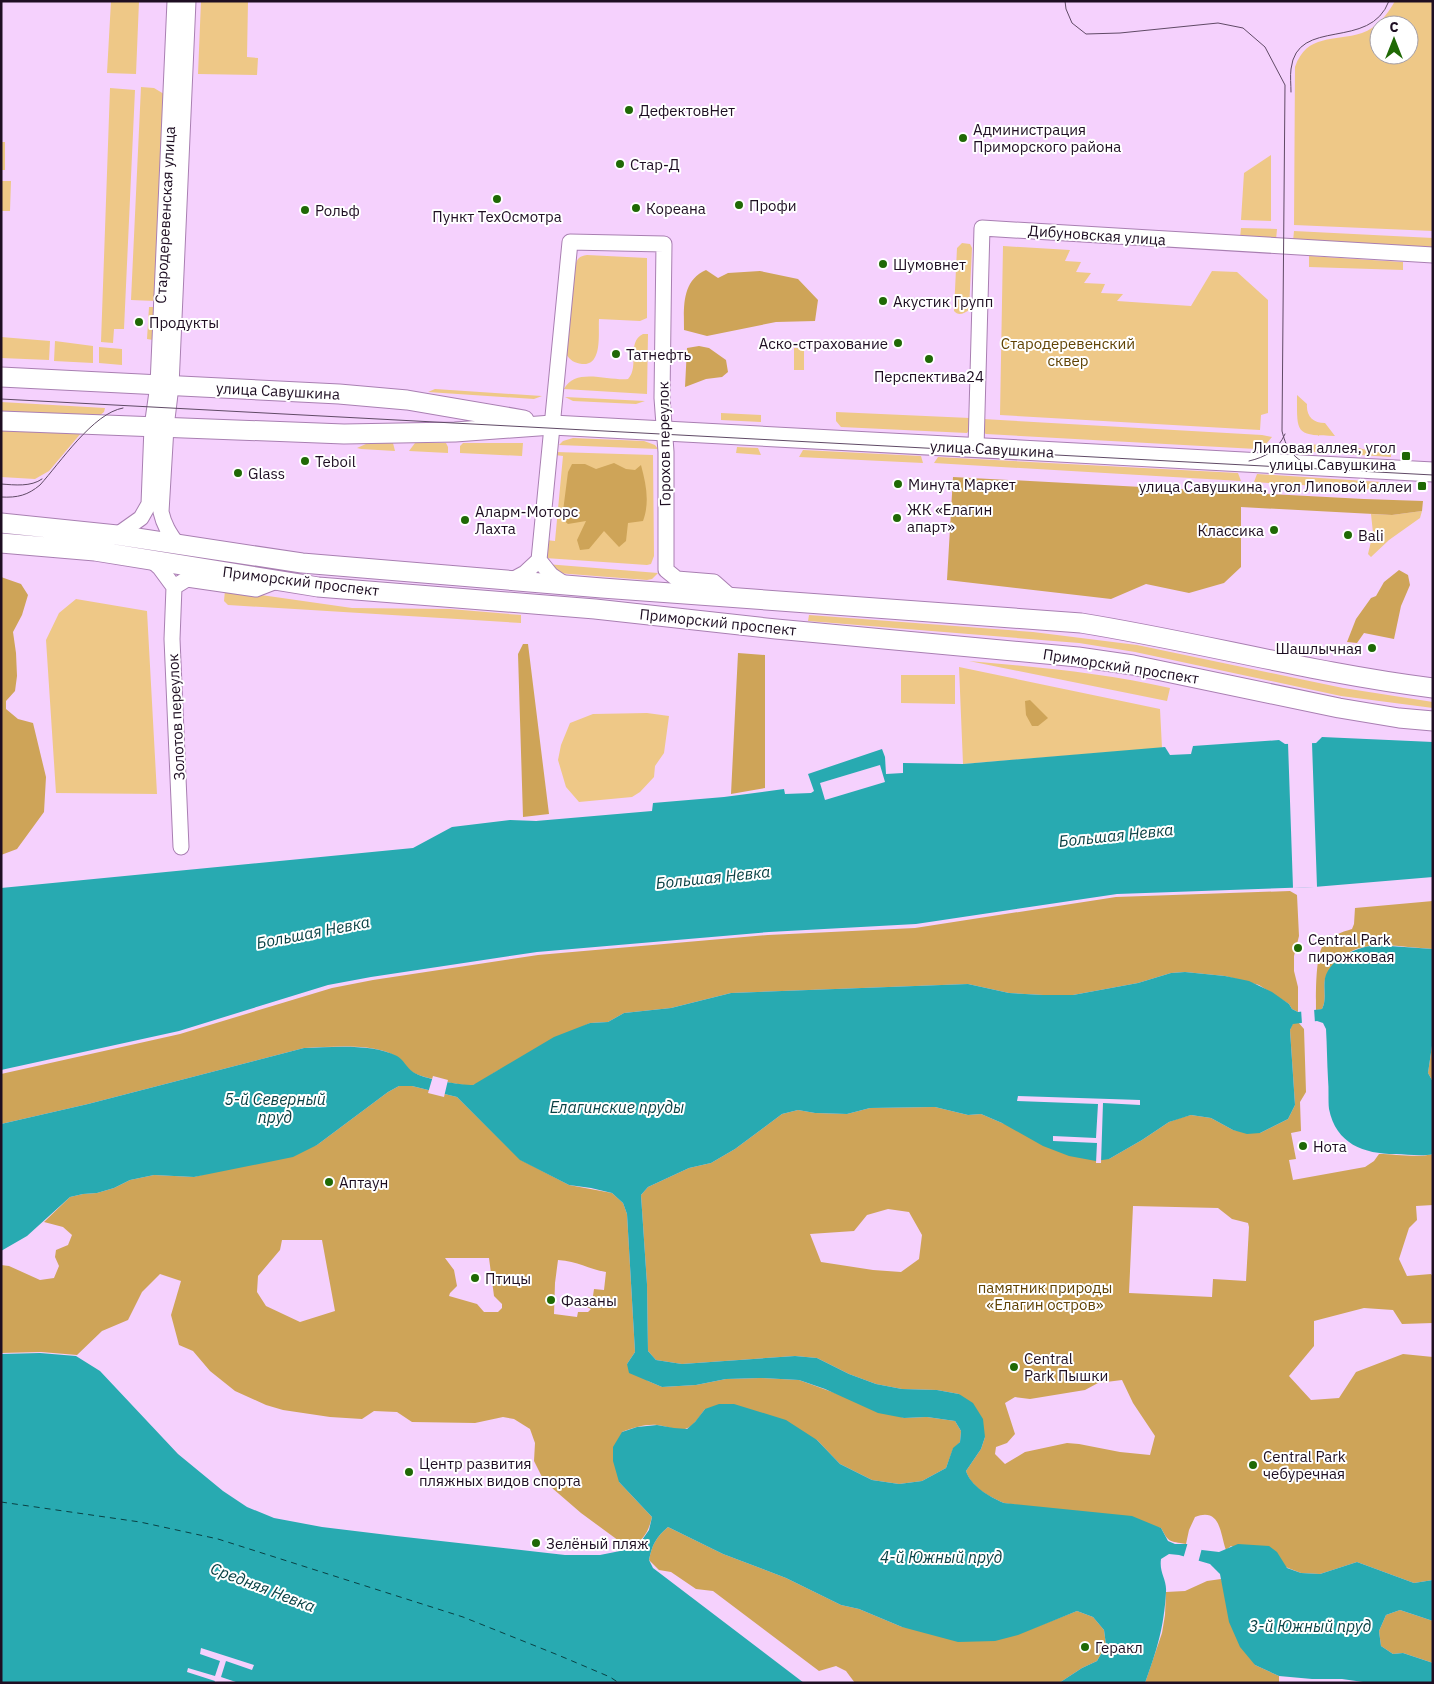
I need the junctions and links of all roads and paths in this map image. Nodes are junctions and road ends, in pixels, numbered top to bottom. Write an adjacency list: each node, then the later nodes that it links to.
1 (175, 1): 5 (street, Стародеревенская улица)
2 (188, 1): 5 (street, Стародеревенская улица)
3 (1433, 255): 10 (street, Дибуновская улица)
4 (1, 377): 5 (main road, улица Савушкина)
5 (165, 385): 7 (main road, улица Савушкина); 8 (street, Стародеревенская улица)
6 (1, 421): 8 (main road, улица Савушкина)
7 (552, 425): 8 (main road, улица Савушкина); 9 (main road, улица Савушкина); 9 (street, Горохов переулок); 17 (street)
8 (159, 427): 13 (street, Стародеревенская улица); 15 (street, Стародеревенская улица)
9 (665, 431): 10 (main road, улица Савушкина); 22 (street, Горохов переулок)
10 (976, 448): 11 (main road, улица Савушкина)
11 (1433, 472)
12 (1, 523): 13 (main road, Приморский проспект)
13 (117, 535): 15 (main road, Приморский проспект)
14 (1, 543): 16 (main road, Приморский проспект)
15 (176, 544): 19 (main road, Приморский проспект)
16 (151, 560): 18 (main road, Приморский проспект); 21 (street)
17 (538, 560): 19 (street); 20 (street)
18 (279, 580): 21 (street); 24 (main road, Приморский проспект)
19 (512, 580): 20 (main road, Приморский проспект)
20 (566, 585): 22 (main road, Приморский проспект)
21 (174, 587): 25 (street, Золотов переулок)
22 (731, 597): 23 (main road, Приморский проспект)
23 (1433, 688)
24 (1433, 721)
25 (181, 847)

